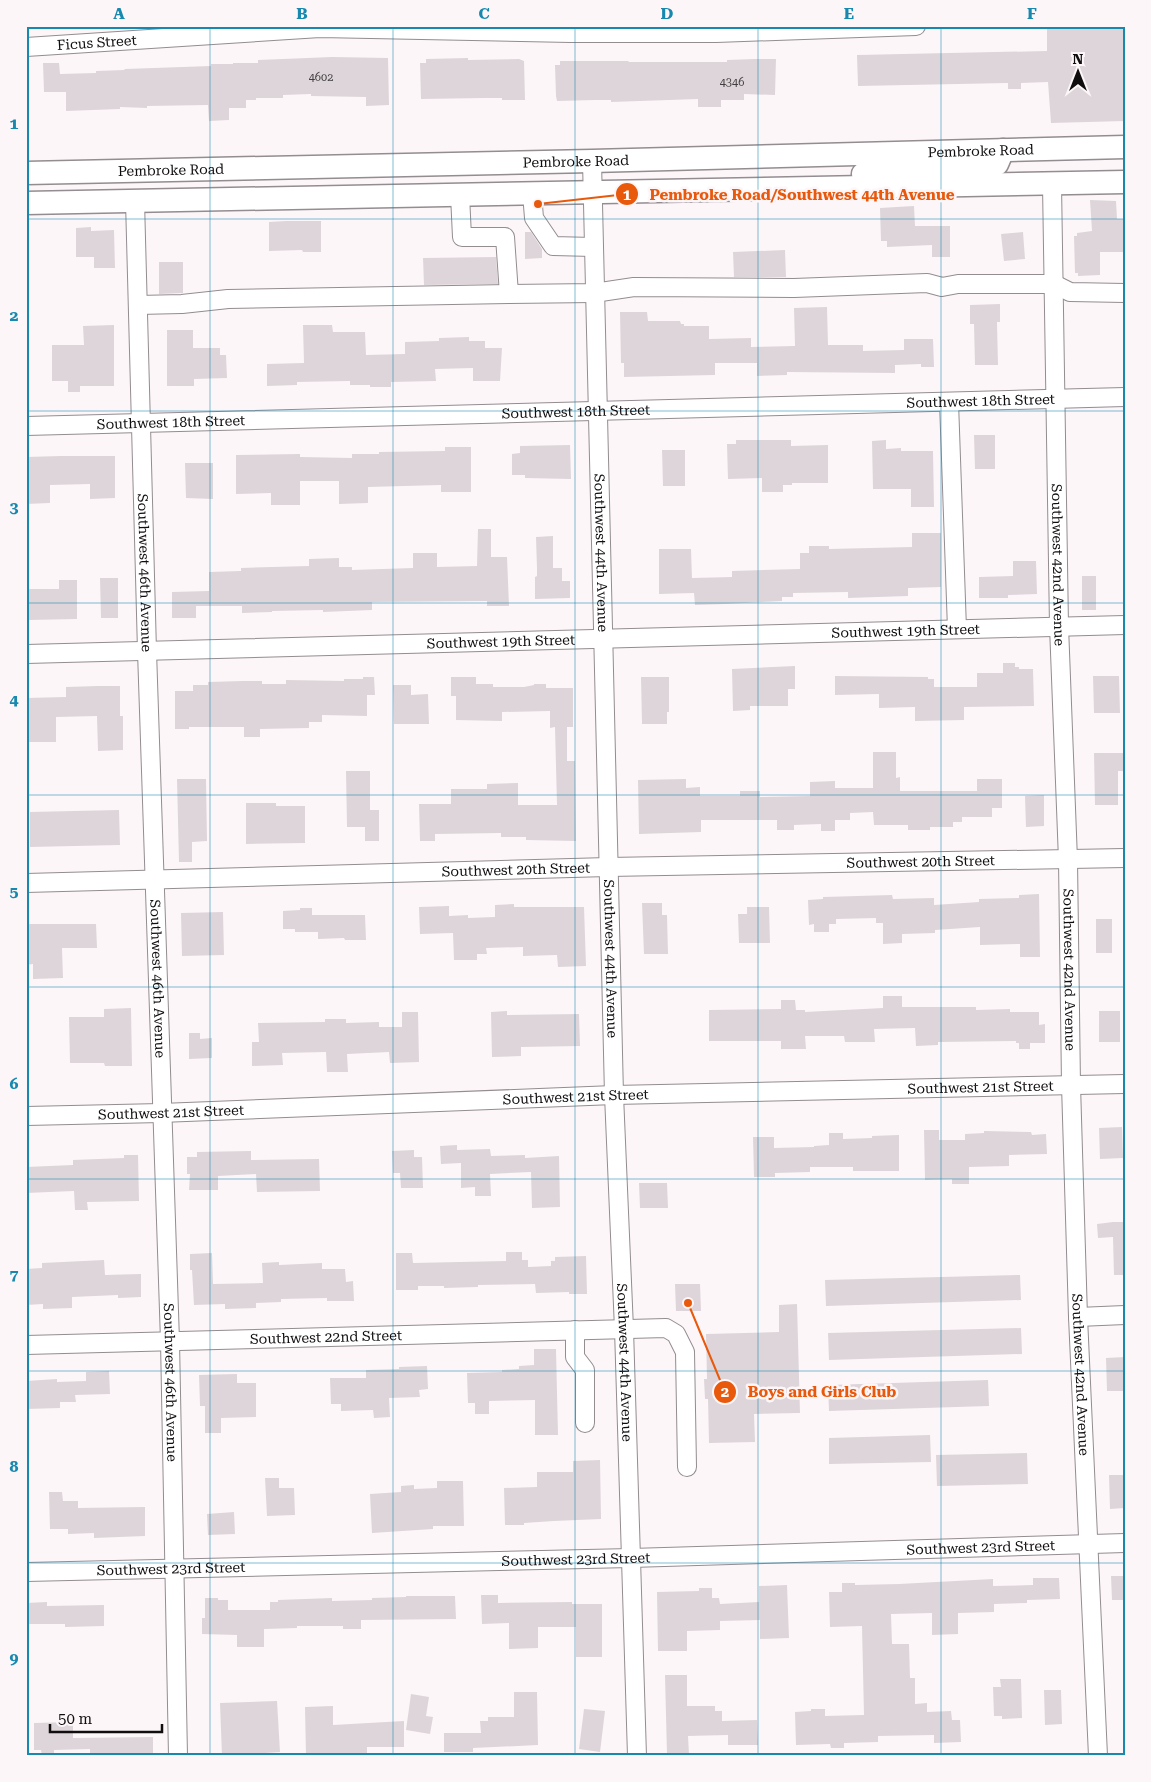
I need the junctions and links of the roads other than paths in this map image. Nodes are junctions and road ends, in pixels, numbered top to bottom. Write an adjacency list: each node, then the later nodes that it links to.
1 (916, 26): 3 (street, Ficus Street)
2 (320, 27): 3 (street, Ficus Street); 4 (street, Ficus Street)
3 (633, 30)
4 (26, 47)
5 (1125, 147): 6 (main road, Pembroke Road)
6 (1003, 150): 7 (main road, Pembroke Road); 15 (main road)
7 (592, 161): 9 (main road, Pembroke Road); 16 (street, Southwest 44th Avenue)
8 (1125, 163): 13 (main road)
9 (344, 166): 10 (main road, Pembroke Road); 19 (main road)
10 (96, 172): 11 (main road, Pembroke Road); 14 (main road)
11 (26, 173)
12 (1125, 182): 13 (main road)
13 (1052, 184): 15 (main road); 22 (street, Southwest 42nd Avenue)
14 (26, 189)
15 (763, 189): 16 (main road)
16 (591, 192): 17 (main road); 21 (street, Southwest 44th Avenue)
17 (532, 193): 18 (main road); 21 (street)
18 (460, 195): 19 (main road); 25 (street)
19 (135, 201): 20 (main road); 26 (street, Southwest 46th Avenue)
20 (26, 203)
21 (593, 247): 23 (street, Southwest 44th Avenue)
22 (1054, 284): 23 (street); 24 (street); 28 (street, Southwest 42nd Avenue)
23 (594, 293): 25 (street); 30 (street, Southwest 44th Avenue)
24 (1125, 293)
25 (509, 294): 26 (street)
26 (138, 304): 31 (street, Southwest 46th Avenue)
27 (1125, 397): 28 (street, Southwest 18th Street)
28 (1056, 399): 29 (street, Southwest 18th Street); 34 (street, Southwest 42nd Avenue)
29 (949, 402): 30 (street, Southwest 18th Street); 35 (street)
30 (598, 412): 31 (street, Southwest 18th Street); 36 (street, Southwest 44th Avenue)
31 (142, 424): 32 (street, Southwest 18th Street); 37 (street, Southwest 46th Avenue)
32 (26, 426)
33 (1125, 624): 34 (street, Southwest 19th Street)
34 (1059, 626): 35 (street, Southwest 19th Street); 40 (street, Southwest 42nd Avenue)
35 (957, 629): 36 (street, Southwest 19th Street)
36 (602, 638): 37 (street, Southwest 19th Street); 41 (street, Southwest 44th Avenue)
37 (147, 651): 38 (street, Southwest 19th Street); 42 (street, Southwest 46th Avenue)
38 (26, 654)
39 (1125, 858): 40 (street, Southwest 20th Street)
40 (1068, 860): 41 (street, Southwest 20th Street); 45 (street, Southwest 42nd Avenue)
41 (608, 867): 42 (street, Southwest 20th Street); 46 (street, Southwest 44th Avenue)
42 (155, 880): 43 (street, Southwest 20th Street); 47 (street, Southwest 46th Avenue)
43 (26, 883)
44 (1125, 1084): 45 (street, Southwest 21st Street)
45 (1072, 1085): 46 (street, Southwest 21st Street); 50 (street, Southwest 42nd Avenue)
46 (614, 1095): 47 (street, Southwest 21st Street); 51 (street, Southwest 44th Avenue)
47 (161, 1113): 48 (street, Southwest 21st Street); 53 (street, Southwest 46th Avenue)
48 (26, 1116)
49 (1125, 1315): 50 (street)
50 (1078, 1316): 58 (street, Southwest 42nd Avenue)
51 (624, 1329): 52 (street, Southwest 22nd Street); 56 (street, Southwest 22nd Street); 59 (street, Southwest 44th Avenue)
52 (575, 1330): 53 (street, Southwest 22nd Street); 55 (street)
53 (170, 1341): 54 (street, Southwest 22nd Street); 60 (street, Southwest 46th Avenue)
54 (26, 1345)
55 (585, 1423)
56 (688, 1468)
57 (1125, 1543): 58 (street, Southwest 23rd Street)
58 (1088, 1544): 59 (street, Southwest 23rd Street); 64 (street, Southwest 42nd Avenue)
59 (631, 1558): 60 (street, Southwest 23rd Street); 63 (street, Southwest 44th Avenue)
60 (175, 1568): 61 (street, Southwest 23rd Street); 62 (street, Southwest 46th Avenue)
61 (26, 1572)
62 (178, 1756)
63 (637, 1756)
64 (1098, 1756)

